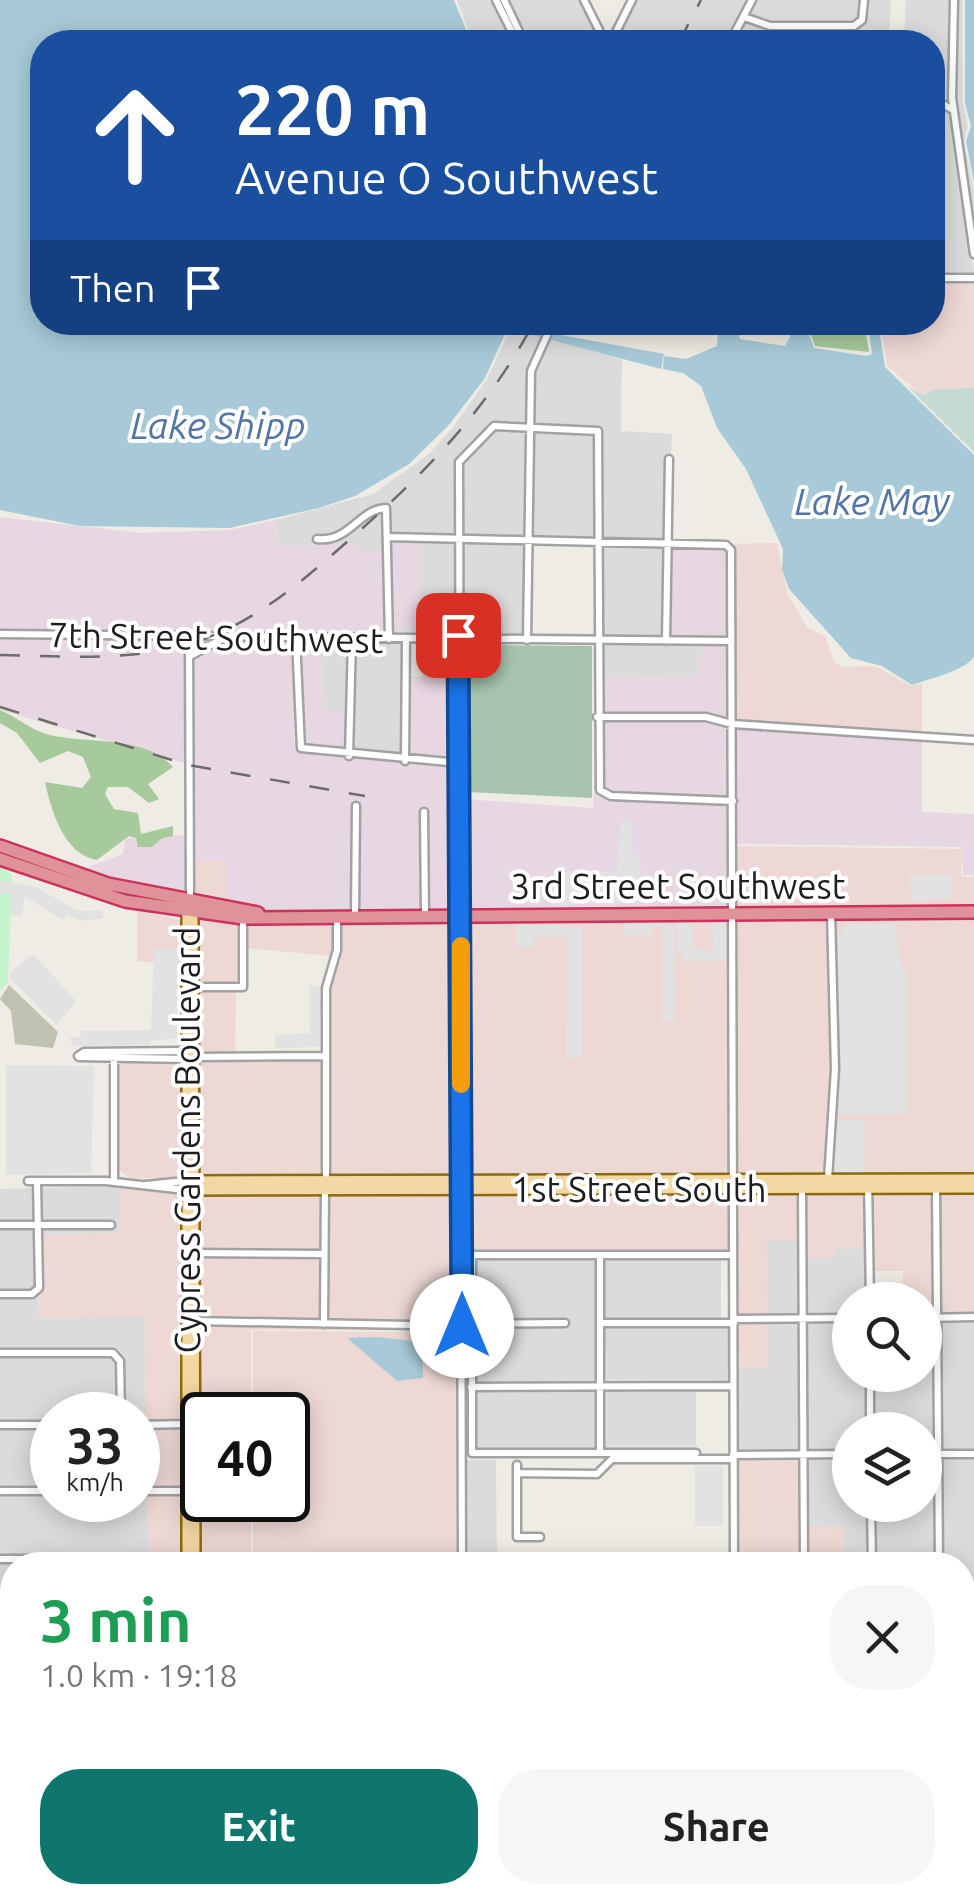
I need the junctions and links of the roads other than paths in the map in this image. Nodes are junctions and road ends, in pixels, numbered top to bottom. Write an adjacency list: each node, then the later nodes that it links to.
1 (500, 0): 8 (street)
2 (584, 0): 9 (street)
3 (632, 0): 10 (street)
4 (752, 0): 7 (street)
5 (864, 0): 7 (street)
6 (954, 0): 13 (street)
7 (744, 17): 11 (street)
8 (514, 30)
9 (601, 30)
10 (615, 30)
11 (737, 30)
12 (945, 98): 13 (street)
13 (952, 98): 15 (street)
14 (945, 106): 15 (street)
15 (953, 110): 16 (street)
16 (974, 254)
17 (945, 278): 18 (street)
18 (974, 278)
19 (546, 335): 20 (street)
20 (530, 426): 23 (street); 25 (street); 26 (street)
21 (670, 459): 27 (street)
22 (388, 537): 23 (street); 24 (street); 33 (street)
23 (458, 538): 25 (street); 35 (street)
24 (317, 540)
25 (528, 540): 26 (street); 36 (street)
26 (598, 540): 27 (street); 37 (street)
27 (667, 542): 38 (street); 39 (street)
28 (0, 634): 29 (street, 7th Street Southwest)
29 (189, 637): 30 (street, 7th Street Southwest); 40 (street)
30 (224, 638): 31 (street, 7th Street Southwest); 40 (street)
31 (296, 639): 32 (street, 7th Street Southwest); 44 (street)
32 (352, 639): 33 (street, 7th Street Southwest); 44 (street)
33 (389, 639): 34 (street, 7th Street Southwest)
34 (406, 639): 35 (street, 7th Street Southwest); 45 (street)
35 (459, 640): 36 (street, 7th Street Southwest); 46 (street)
36 (527, 640): 37 (street, 7th Street Southwest)
37 (596, 641): 38 (street, 7th Street Southwest); 41 (street)
38 (666, 641): 39 (street, 7th Street Southwest)
39 (731, 641): 42 (street)
40 (189, 657): 52 (street)
41 (596, 716): 42 (street); 47 (street)
42 (732, 724): 43 (street); 47 (street)
43 (974, 740)
44 (349, 756): 45 (street)
45 (406, 761): 46 (street)
46 (460, 764): 58 (street)
47 (733, 801): 55 (street)
48 (356, 806): 60 (street)
49 (424, 812): 57 (street)
50 (0, 846): 52 (highway)
51 (0, 859): 52 (highway)
52 (190, 909): 56 (highway, 3rd Street Southwest); 61 (highway, 3rd Street Southwest); 62 (main road, Cypress Gardens Boulevard); 63 (main road, Cypress Gardens Boulevard)
53 (832, 912): 54 (highway, 3rd Street Southwest); 55 (highway, 3rd Street Southwest); 65 (street)
54 (974, 912)
55 (734, 913): 58 (highway, 3rd Street Southwest); 72 (street)
56 (262, 915): 59 (highway, 3rd Street Southwest); 61 (highway, 3rd Street Southwest)
57 (425, 915): 58 (highway, 3rd Street Southwest); 60 (highway, 3rd Street Southwest)
58 (461, 915): 71 (street)
59 (337, 916): 60 (highway, 3rd Street Southwest); 64 (street)
60 (356, 916)
61 (244, 918): 62 (street)
62 (195, 987): 63 (main road, Cypress Gardens Boulevard)
63 (188, 1056): 64 (street); 68 (street); 74 (main road, Cypress Gardens Boulevard)
64 (326, 1056): 75 (street)
65 (828, 1179): 69 (main road, 1st Street South); 73 (main road, 1st Street South)
66 (974, 1179): 70 (main road, 1st Street South)
67 (430, 1180): 71 (main road, 1st Street South); 75 (main road, 1st Street South); 77 (main road)
68 (114, 1182): 74 (street); 79 (street)
69 (868, 1183): 70 (main road, 1st Street South); 73 (main road, 1st Street South); 85 (street)
70 (936, 1183): 76 (main road, 1st Street South); 86 (street)
71 (461, 1184): 72 (main road, 1st Street South); 77 (main road, 1st Street South); 98 (street)
72 (734, 1184): 73 (main road, 1st Street South); 82 (street)
73 (802, 1184): 89 (street)
74 (190, 1185): 75 (main road, 1st Street South); 83 (main road, Cypress Gardens Boulevard)
75 (325, 1186): 77 (main road, 1st Street South); 81 (street)
76 (974, 1188)
77 (405, 1190)
78 (112, 1224): 79 (street)
79 (38, 1225): 80 (street); 88 (street)
80 (0, 1226)
81 (324, 1254): 83 (street); 97 (street)
82 (733, 1254): 84 (street); 94 (street)
83 (190, 1255): 87 (main road, Cypress Gardens Boulevard)
84 (600, 1255): 95 (street); 98 (street)
85 (870, 1282)
86 (937, 1282)
87 (190, 1286): 93 (main road, Cypress Gardens Boulevard); 104 (main road, Cypress Gardens Boulevard)
88 (0, 1294)
89 (802, 1318): 90 (street); 94 (street); 110 (street)
90 (832, 1318)
91 (942, 1318): 92 (street)
92 (974, 1318)
93 (194, 1321): 97 (street); 105 (main road, Cypress Gardens Boulevard)
94 (734, 1321): 95 (street); 101 (street)
95 (600, 1322): 100 (street)
96 (566, 1323): 98 (street)
97 (324, 1324): 98 (street)
98 (467, 1325): 102 (street); 124 (street)
99 (0, 1353): 103 (street)
100 (600, 1386): 101 (street); 102 (street); 108 (street)
101 (734, 1386): 114 (street)
102 (471, 1387): 108 (street)
103 (121, 1392)
104 (190, 1392)
105 (191, 1392)
106 (0, 1424): 107 (street)
107 (30, 1425)
108 (600, 1453): 109 (street)
109 (696, 1453)
110 (803, 1454): 111 (street); 114 (street); 126 (street)
111 (832, 1454)
112 (942, 1454): 113 (street)
113 (974, 1454)
114 (733, 1457): 121 (street); 125 (street)
115 (0, 1491): 116 (street)
116 (30, 1491)
117 (193, 1522): 122 (main road, Cypress Gardens Boulevard)
118 (195, 1522): 123 (main road, Cypress Gardens Boulevard)
119 (871, 1522): 127 (street)
120 (939, 1522): 128 (street)
121 (540, 1537)
122 (191, 1552)
123 (192, 1552)
124 (462, 1552)
125 (734, 1552)
126 (804, 1552)
127 (872, 1552)
128 (939, 1552)

